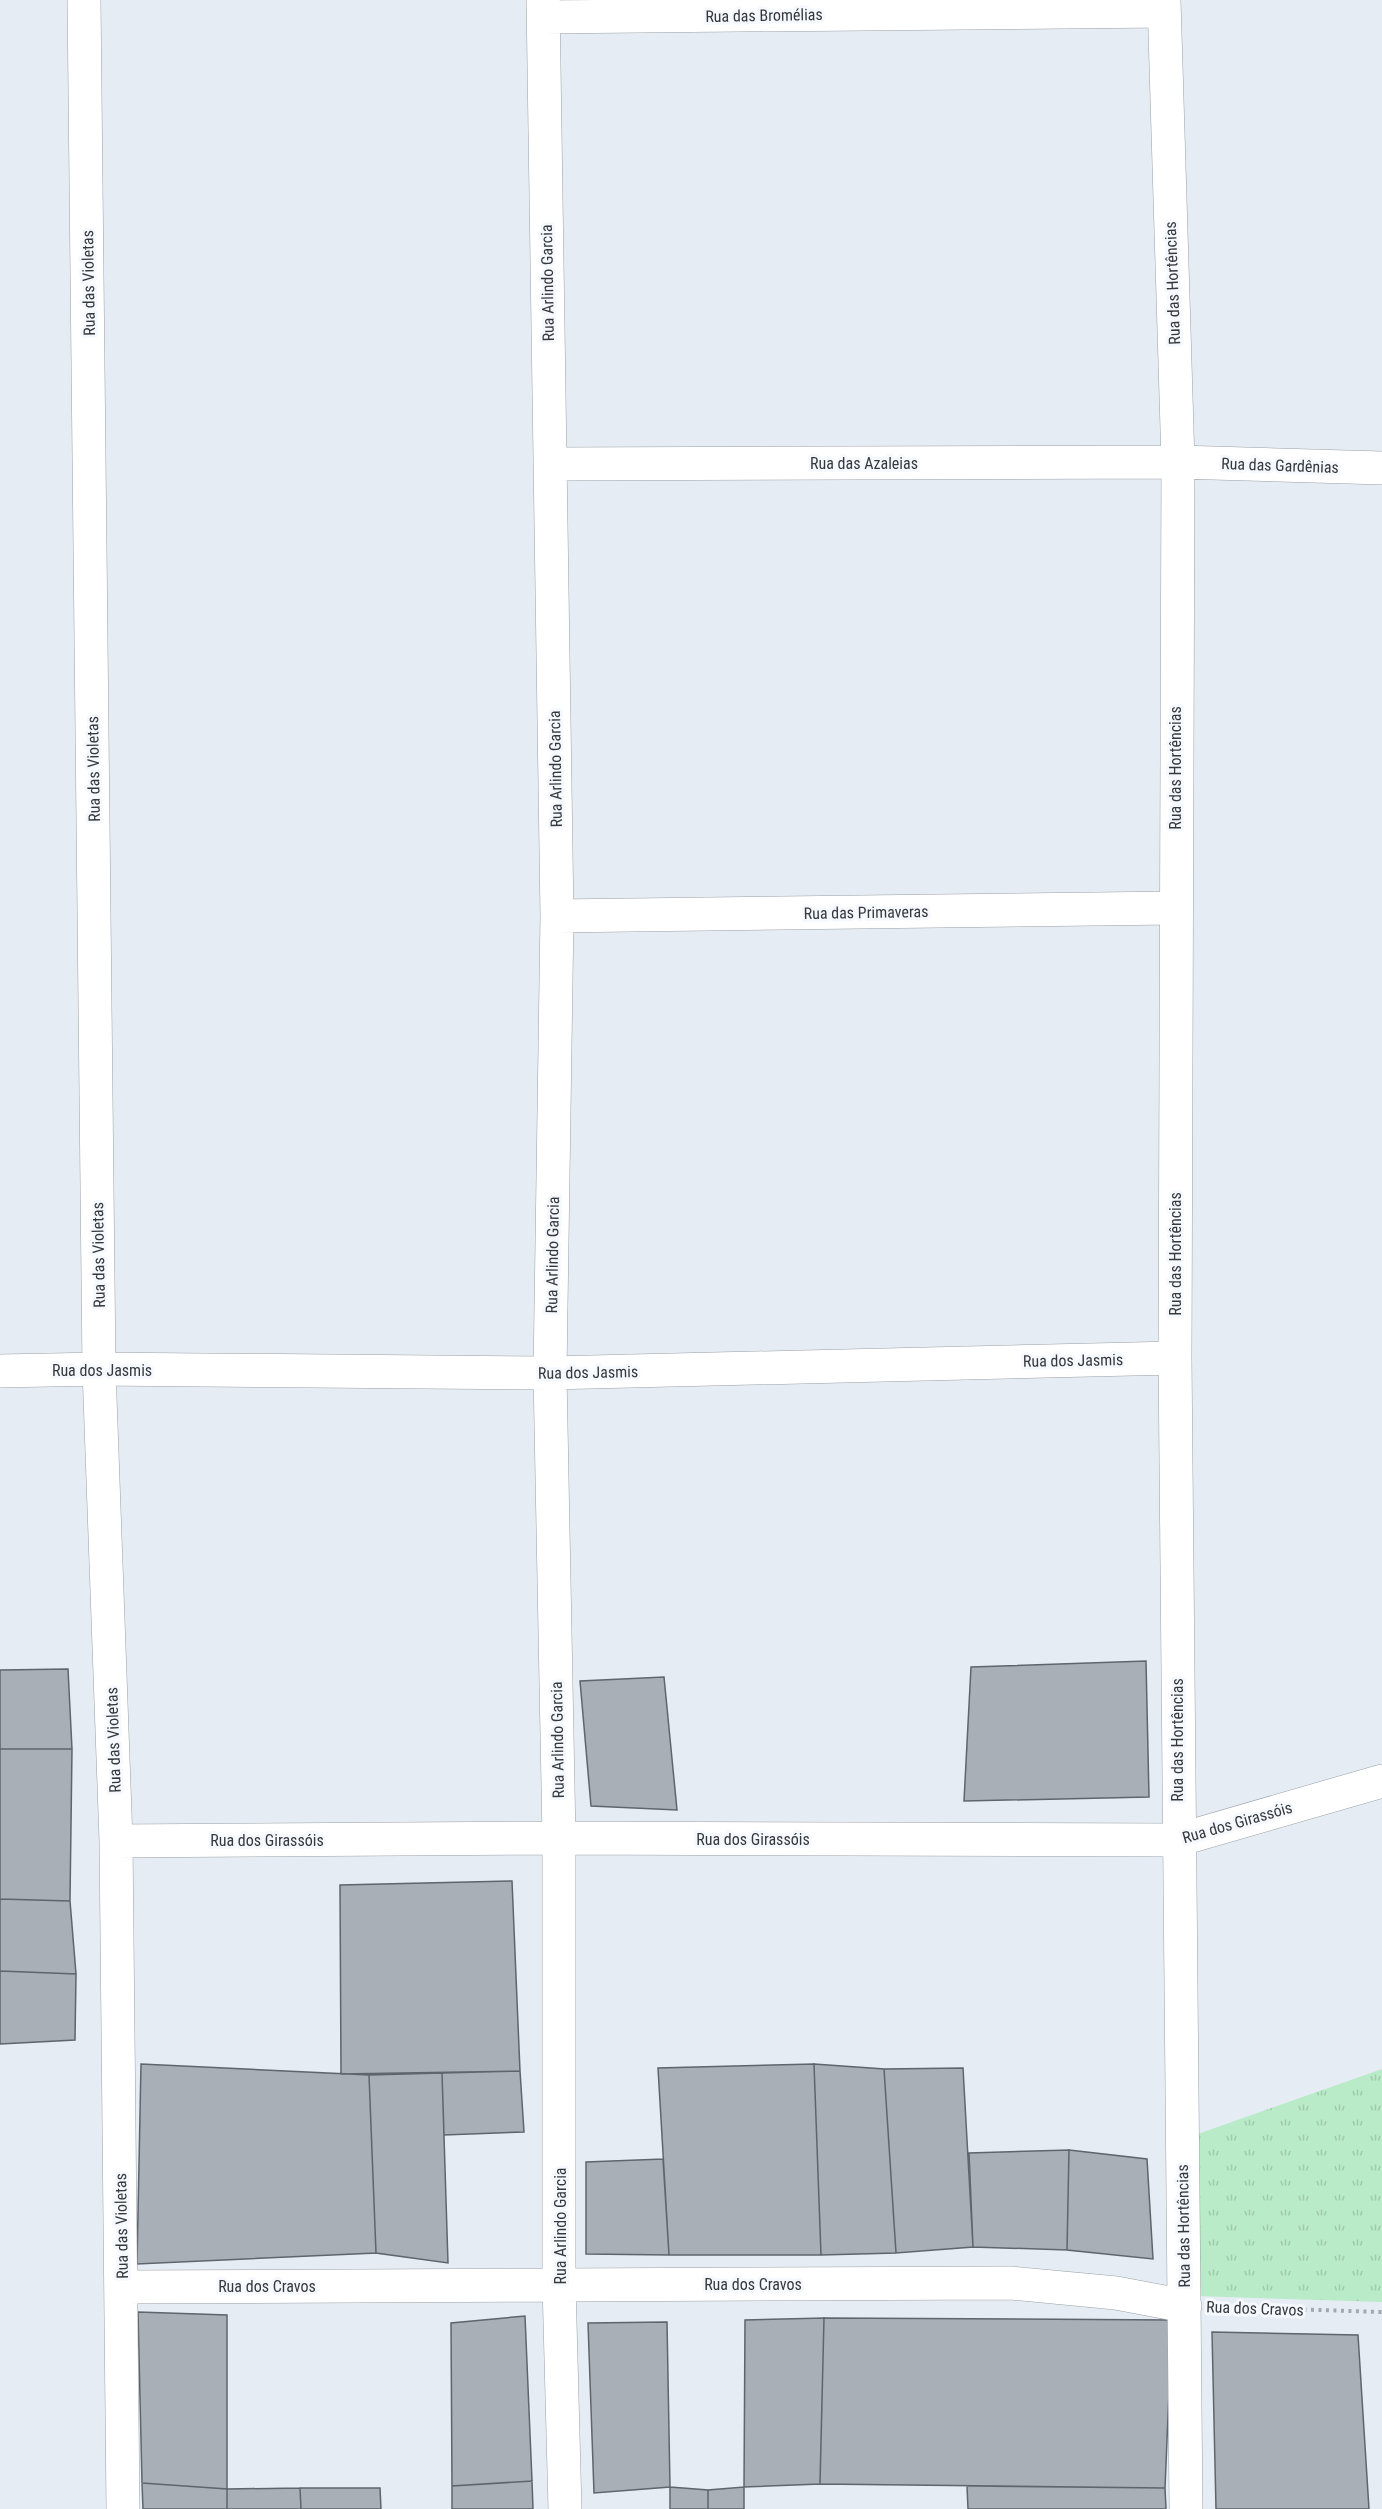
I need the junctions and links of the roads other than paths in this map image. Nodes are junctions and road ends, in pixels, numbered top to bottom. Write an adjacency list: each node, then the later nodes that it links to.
1 (84, 0): 10 (street, Rua das Violetas)
2 (1164, 6): 3 (street, Rua das Bromélias); 4 (street, Rua das Hortências)
3 (544, 9): 5 (street, Rua Arlindo Garcia)
4 (1178, 462): 5 (street, Rua das Azaleias); 6 (street, Rua das Gardênias); 7 (street, Rua das Hortências)
5 (550, 464): 8 (street, Rua Arlindo Garcia)
6 (1382, 468)
7 (1174, 908): 8 (street, Rua das Primaveras); 9 (street, Rua das Hortências)
8 (557, 916): 12 (street, Rua Arlindo Garcia)
9 (1175, 1358): 12 (street, Rua dos Jasmis); 15 (street, Rua das Hortências)
10 (99, 1369): 11 (street, Rua dos Jasmis); 12 (street, Rua dos Jasmis); 16 (street, Rua das Violetas)
11 (0, 1371)
12 (550, 1373): 14 (street, Rua Arlindo Garcia)
13 (1382, 1781): 15 (street, Rua dos Girassóis)
14 (559, 1838): 15 (street, Rua dos Girassóis); 16 (street, Rua dos Girassóis); 17 (street, Rua Arlindo Garcia)
15 (1178, 1840): 19 (street, Rua das Hortências)
16 (116, 1841): 18 (street, Rua das Violetas)
17 (559, 2284): 18 (street, Rua dos Cravos); 19 (street, Rua dos Cravos); 21 (street, Rua Arlindo Garcia)
18 (122, 2287): 20 (street, Rua das Violetas)
19 (1185, 2306): 22 (street, Rua das Hortências)
20 (123, 2509)
21 (565, 2509)
22 (1186, 2509)

